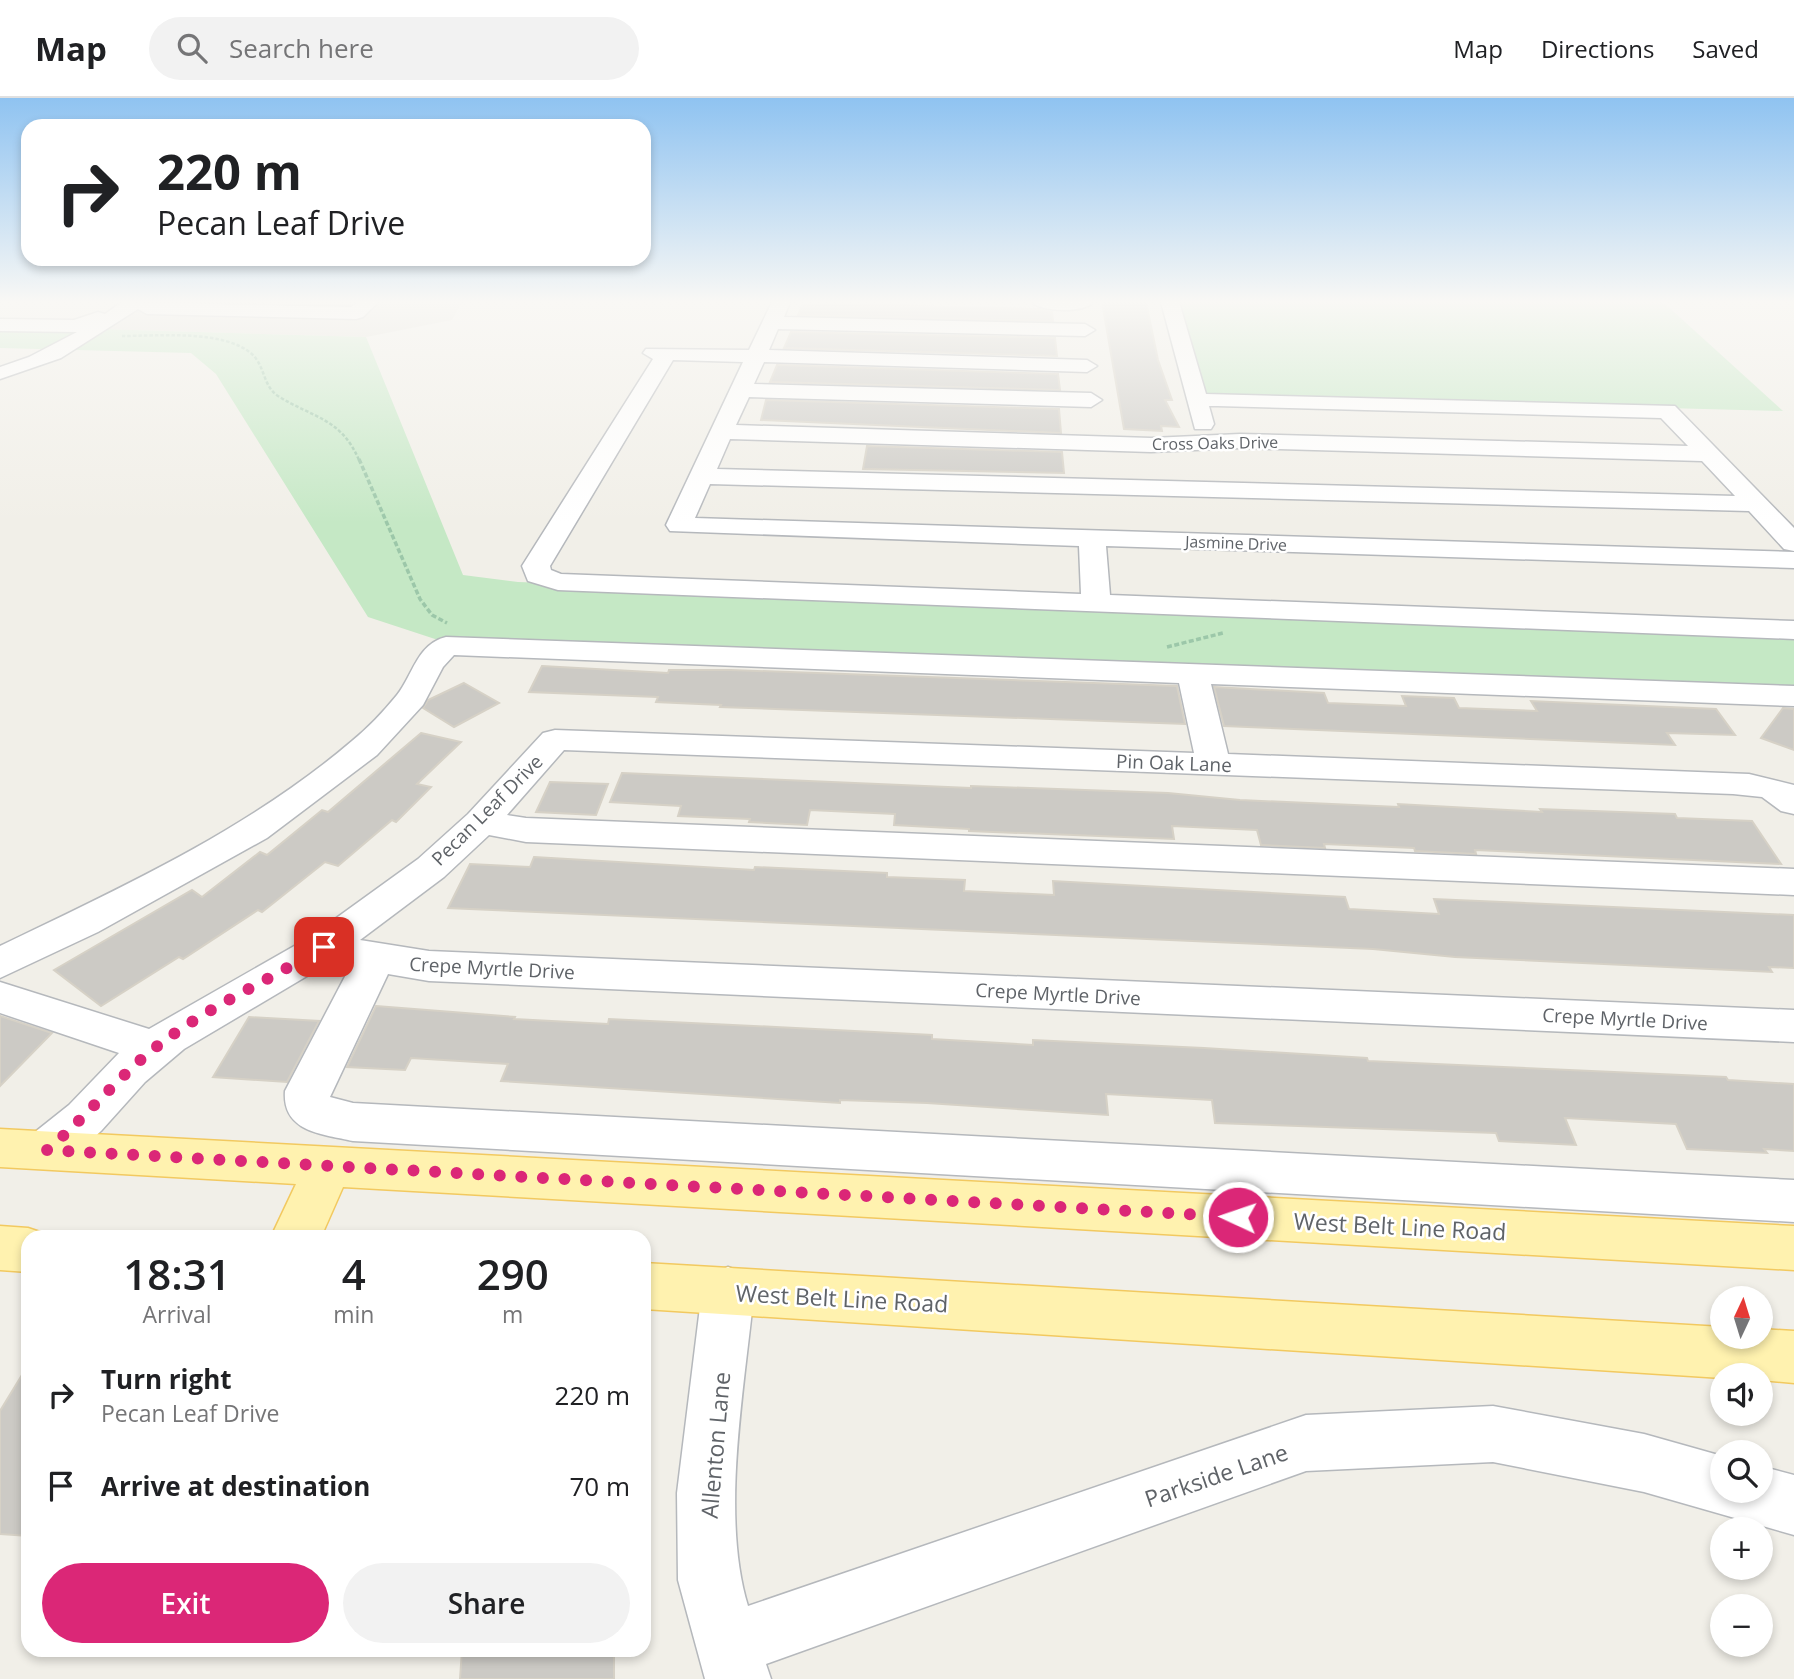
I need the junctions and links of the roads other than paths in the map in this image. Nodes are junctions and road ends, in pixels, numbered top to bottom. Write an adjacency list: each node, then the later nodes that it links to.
1 (646, 376): 16 (street)
2 (748, 376): 5 (street)
3 (1088, 376): 6 (street)
4 (1190, 376): 7 (street)
5 (742, 390): 6 (street); 8 (street)
6 (1091, 400): 9 (street)
7 (1197, 401): 10 (street); 11 (street)
8 (723, 432): 9 (street, Cross Oaks Drive); 12 (street)
9 (1096, 443): 10 (street, Cross Oaks Drive)
10 (1208, 443): 11 (street, Cross Oaks Drive)
11 (1708, 454): 13 (street)
12 (702, 477): 13 (street); 14 (street, Jasmine Drive)
13 (1756, 504): 15 (street)
14 (1093, 539): 15 (street, Jasmine Drive); 16 (street)
15 (1791, 558)
16 (1096, 602): 17 (street)
17 (1794, 630)
18 (1193, 674): 19 (street); 21 (street); 27 (street)
19 (1794, 696)
20 (555, 740): 21 (street, Pin Oak Lane); 23 (street, Pecan Leaf Drive)
21 (1213, 764): 22 (street, Pin Oak Lane)
22 (1792, 800)
23 (481, 822): 24 (street); 25 (street, Pecan Leaf Drive)
24 (1794, 882)
25 (324, 947): 26 (street, Crepe Myrtle Drive); 30 (street, Pecan Leaf Drive)
26 (374, 959): 29 (street, Crepe Myrtle Drive); 34 (street)
27 (0, 964)
28 (0, 997): 30 (street)
29 (1794, 1026)
30 (156, 1048): 32 (street, Pecan Leaf Drive)
31 (0, 1148): 32 (main road, West Belt Line Road)
32 (47, 1150): 33 (main road, West Belt Line Road)
33 (329, 1166): 35 (main road); 37 (main road, West Belt Line Road)
34 (1794, 1201)
35 (299, 1230)
36 (0, 1248): 38 (main road)
37 (1794, 1248)
38 (21, 1250)
39 (651, 1286): 40 (main road, West Belt Line Road)
40 (728, 1292): 41 (main road, West Belt Line Road); 45 (street, Allenton Lane)
41 (1794, 1357)
42 (1710, 1482): 45 (street, Parkside Lane)
43 (1773, 1499): 44 (street)
44 (1794, 1505)
45 (733, 1662)

